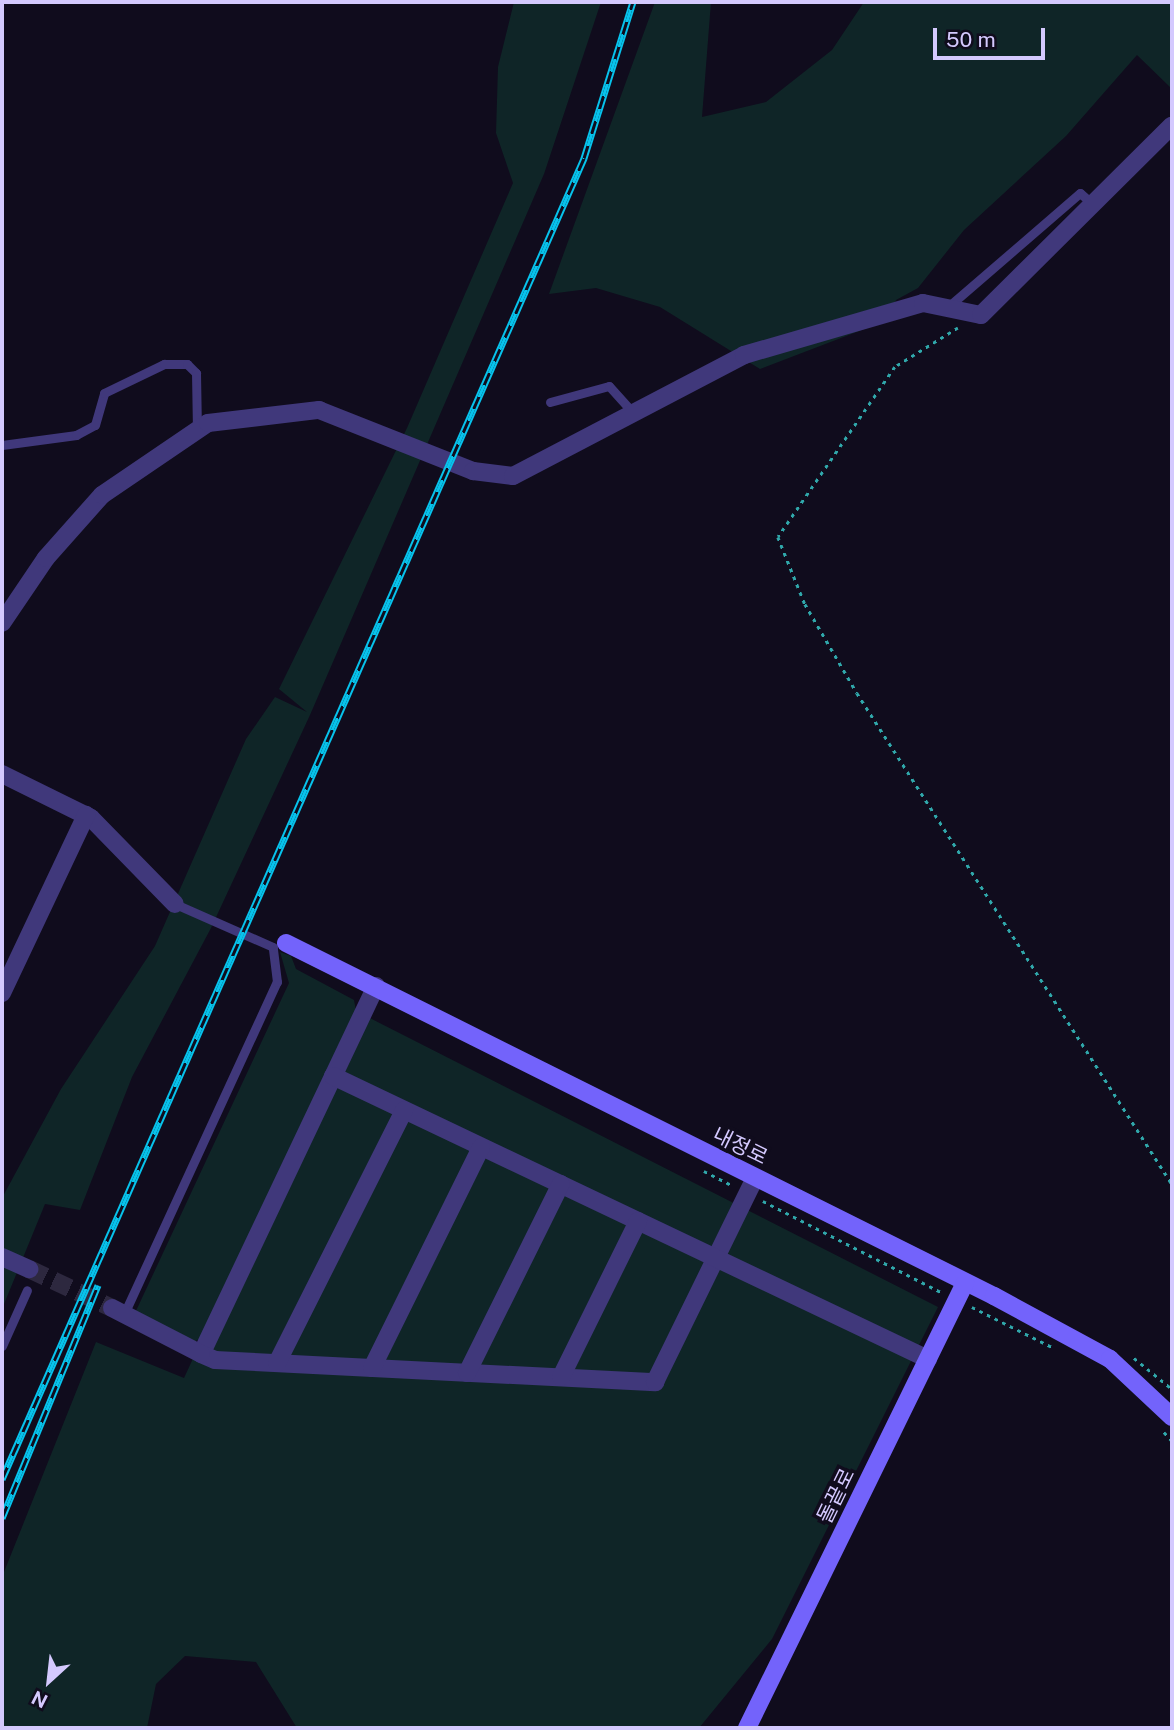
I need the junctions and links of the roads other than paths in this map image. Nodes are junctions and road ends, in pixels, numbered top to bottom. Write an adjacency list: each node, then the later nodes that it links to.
1 (1172, 125): 2 (street)
2 (1094, 206): 3 (street); 3 (lane)
3 (949, 306): 5 (street)
4 (550, 402): 5 (lane)
5 (634, 414): 6 (street)
6 (197, 430): 7 (lane); 8 (street)
7 (2, 445)
8 (5, 613)
9 (2, 774): 10 (street)
10 (86, 815): 11 (street); 14 (street)
11 (176, 904): 12 (lane)
12 (280, 945): 13 (street, 내정로); 26 (lane)
13 (376, 986): 15 (street); 18 (street, 내정로)
14 (2, 993)
15 (333, 1076): 16 (street); 28 (street)
16 (404, 1110): 17 (street); 30 (street)
17 (481, 1147): 19 (street); 31 (street)
18 (755, 1178): 22 (street); 24 (street, 내정로)
19 (561, 1184): 20 (street); 32 (street)
20 (638, 1221): 22 (street); 33 (street)
21 (2, 1257): 23 (street)
22 (715, 1258): 29 (street); 33 (street)
23 (29, 1269)
24 (965, 1283): 29 (street, 돌끝로); 34 (street, 내정로)
25 (27, 1290): 27 (lane)
26 (118, 1311): 28 (street)
27 (2, 1346)
28 (201, 1354): 30 (street)
29 (928, 1359): 35 (street, 돌끝로)
30 (277, 1363): 31 (street)
31 (372, 1368): 32 (street)
32 (467, 1373): 33 (street)
33 (561, 1377)
34 (1172, 1417)
35 (747, 1728)

